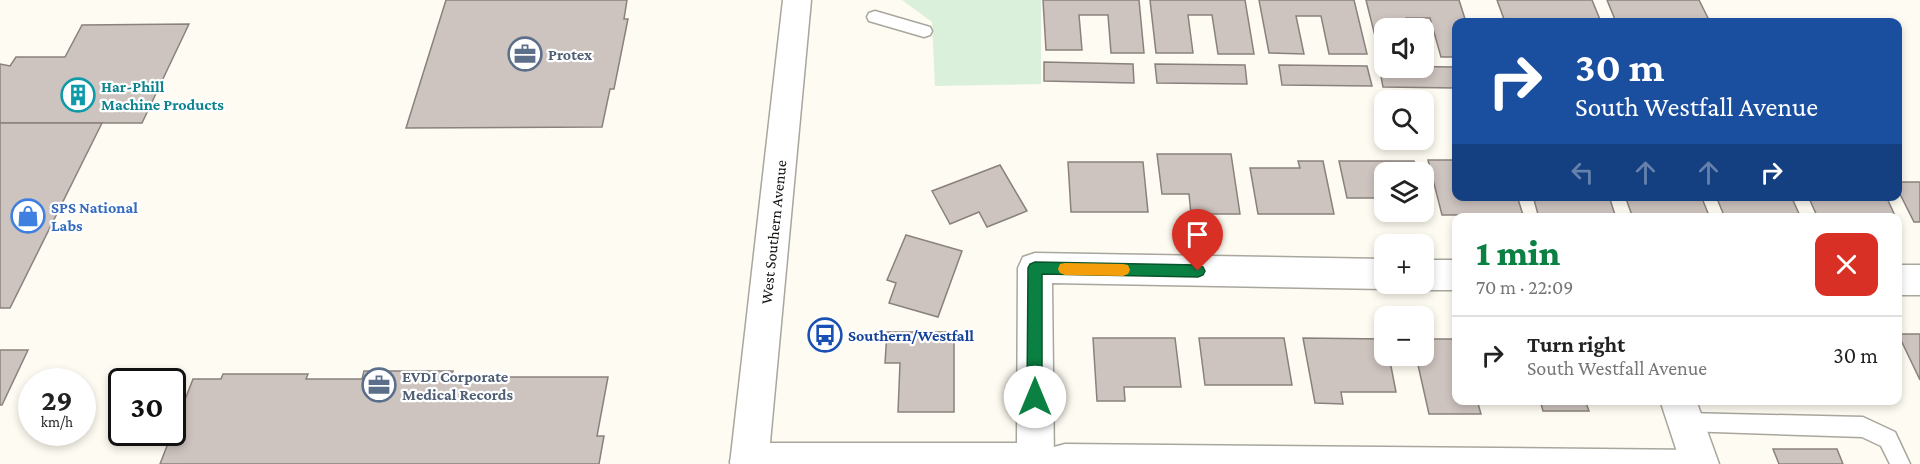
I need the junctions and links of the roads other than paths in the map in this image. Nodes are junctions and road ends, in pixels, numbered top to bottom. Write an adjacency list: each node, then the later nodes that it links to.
1 (797, 0): 10 (street, West Southern Avenue)
2 (875, 17): 3 (lane)
3 (924, 31)
4 (1374, 274): 11 (street)
5 (1434, 275): 6 (street)
6 (1452, 275)
7 (1902, 280): 8 (street)
8 (1920, 280)
9 (1682, 411): 12 (street); 13 (lane)
10 (749, 462): 11 (street)
11 (1035, 462): 12 (lane)
12 (1699, 462)
13 (1900, 464)

